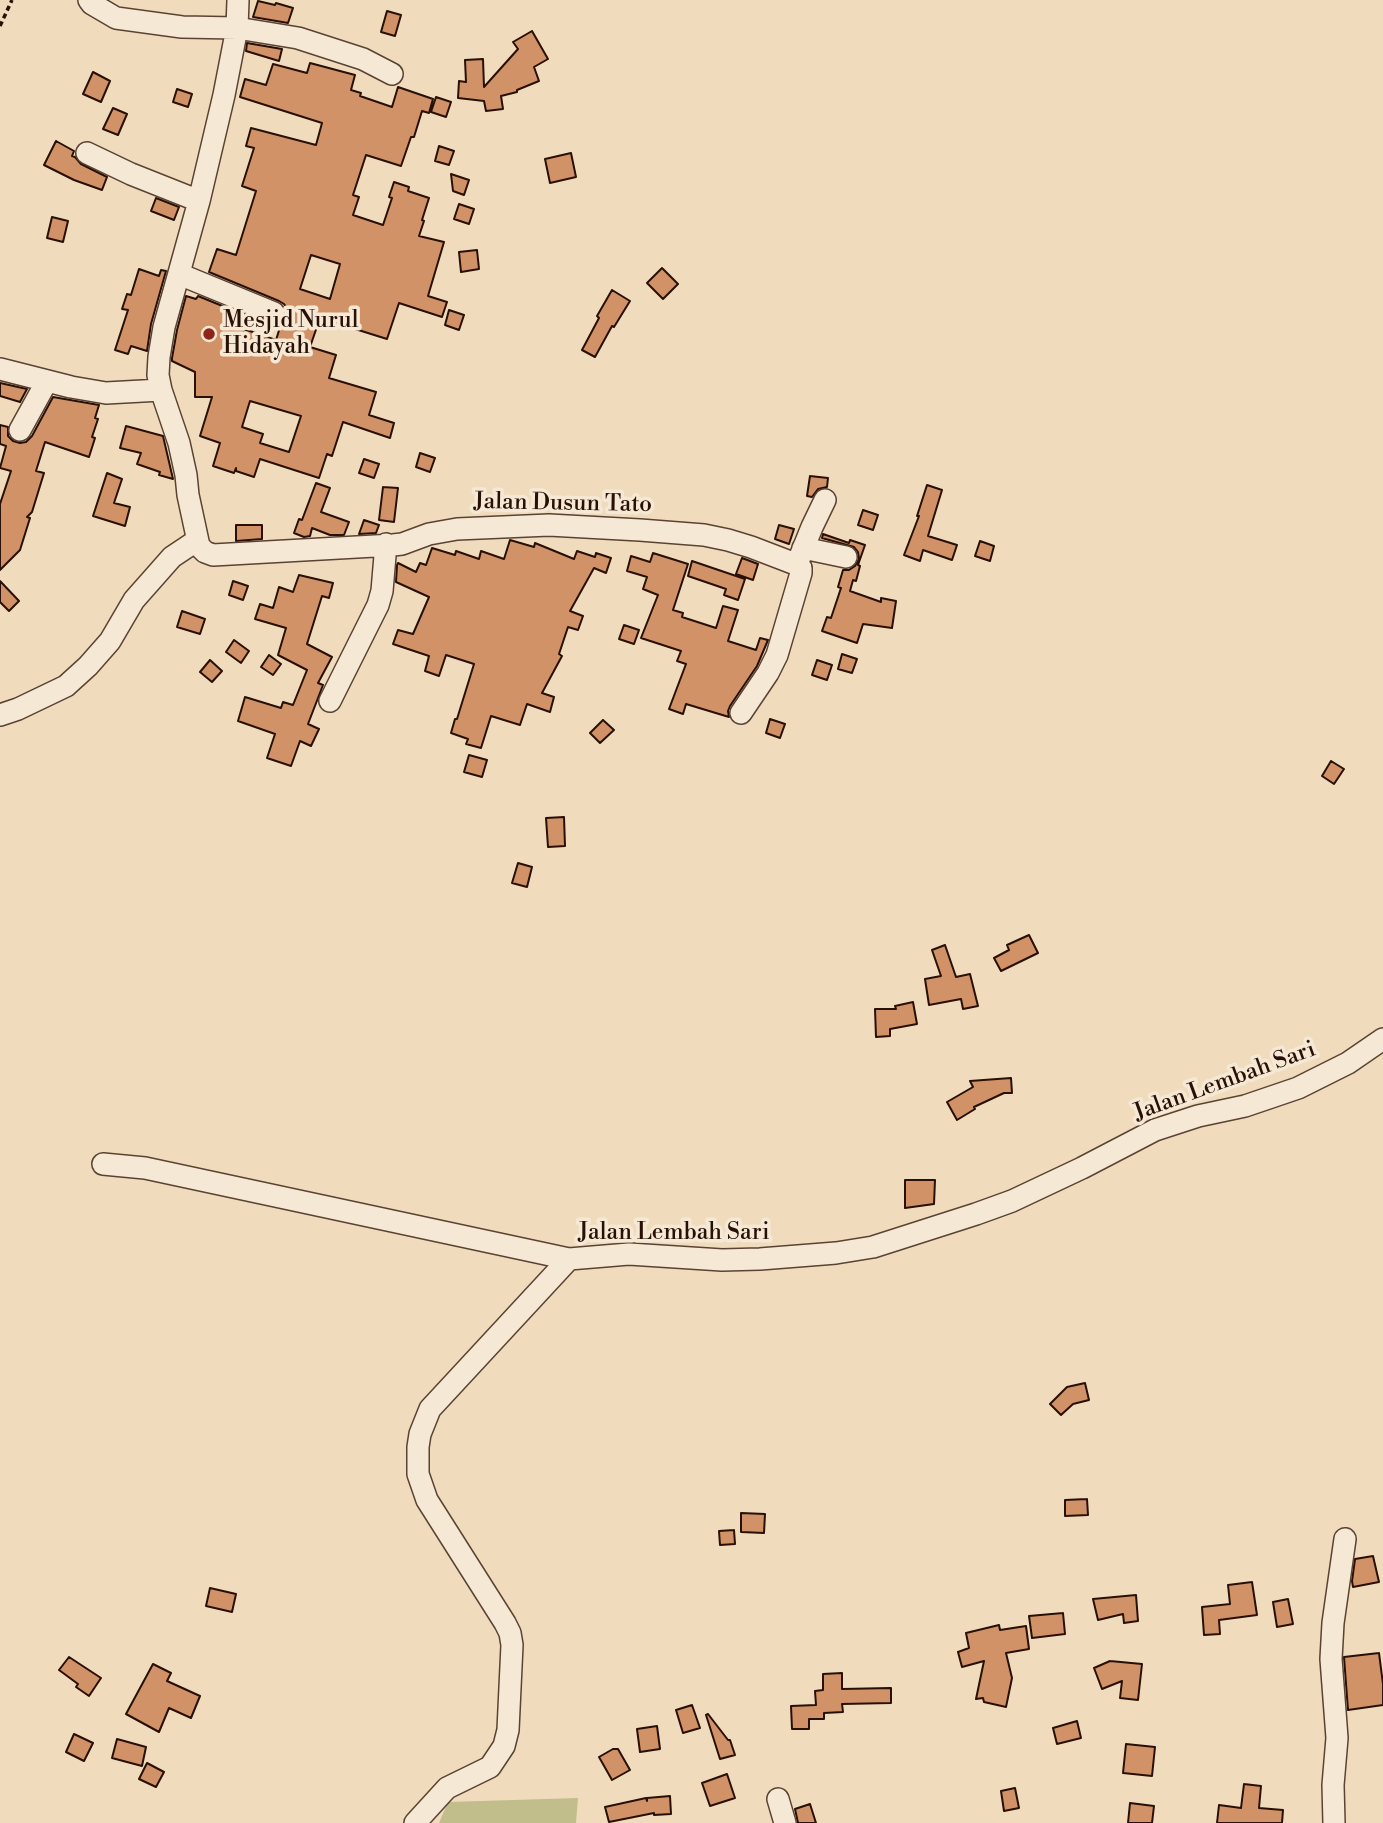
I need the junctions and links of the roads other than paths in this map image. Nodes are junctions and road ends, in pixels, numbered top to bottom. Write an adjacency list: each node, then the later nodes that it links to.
1 (89, 0): 3 (street)
2 (238, 0): 3 (street)
3 (237, 28): 4 (street); 6 (street)
4 (392, 74)
5 (87, 153): 6 (street)
6 (199, 201): 7 (street)
7 (179, 274): 8 (street); 11 (street)
8 (274, 313)
9 (0, 369): 10 (street)
10 (47, 381): 11 (street); 12 (street)
11 (161, 390): 14 (street)
12 (20, 430)
13 (825, 500): 16 (street)
14 (196, 541): 15 (street, Jalan Dusun Tato); 20 (street)
15 (386, 544): 16 (street, Jalan Dusun Tato); 18 (street)
16 (800, 556): 17 (street, Jalan Dusun Tato); 19 (street)
17 (846, 557)
18 (330, 701)
19 (741, 713)
20 (0, 715)
21 (1383, 1040): 23 (street, Jalan Lembah Sari)
22 (103, 1164): 23 (street)
23 (569, 1259): 26 (street, Jalan Lembah Sari)
24 (1345, 1539): 28 (street)
25 (778, 1799): 27 (street)
26 (415, 1823)
27 (785, 1823)
28 (1334, 1823)

